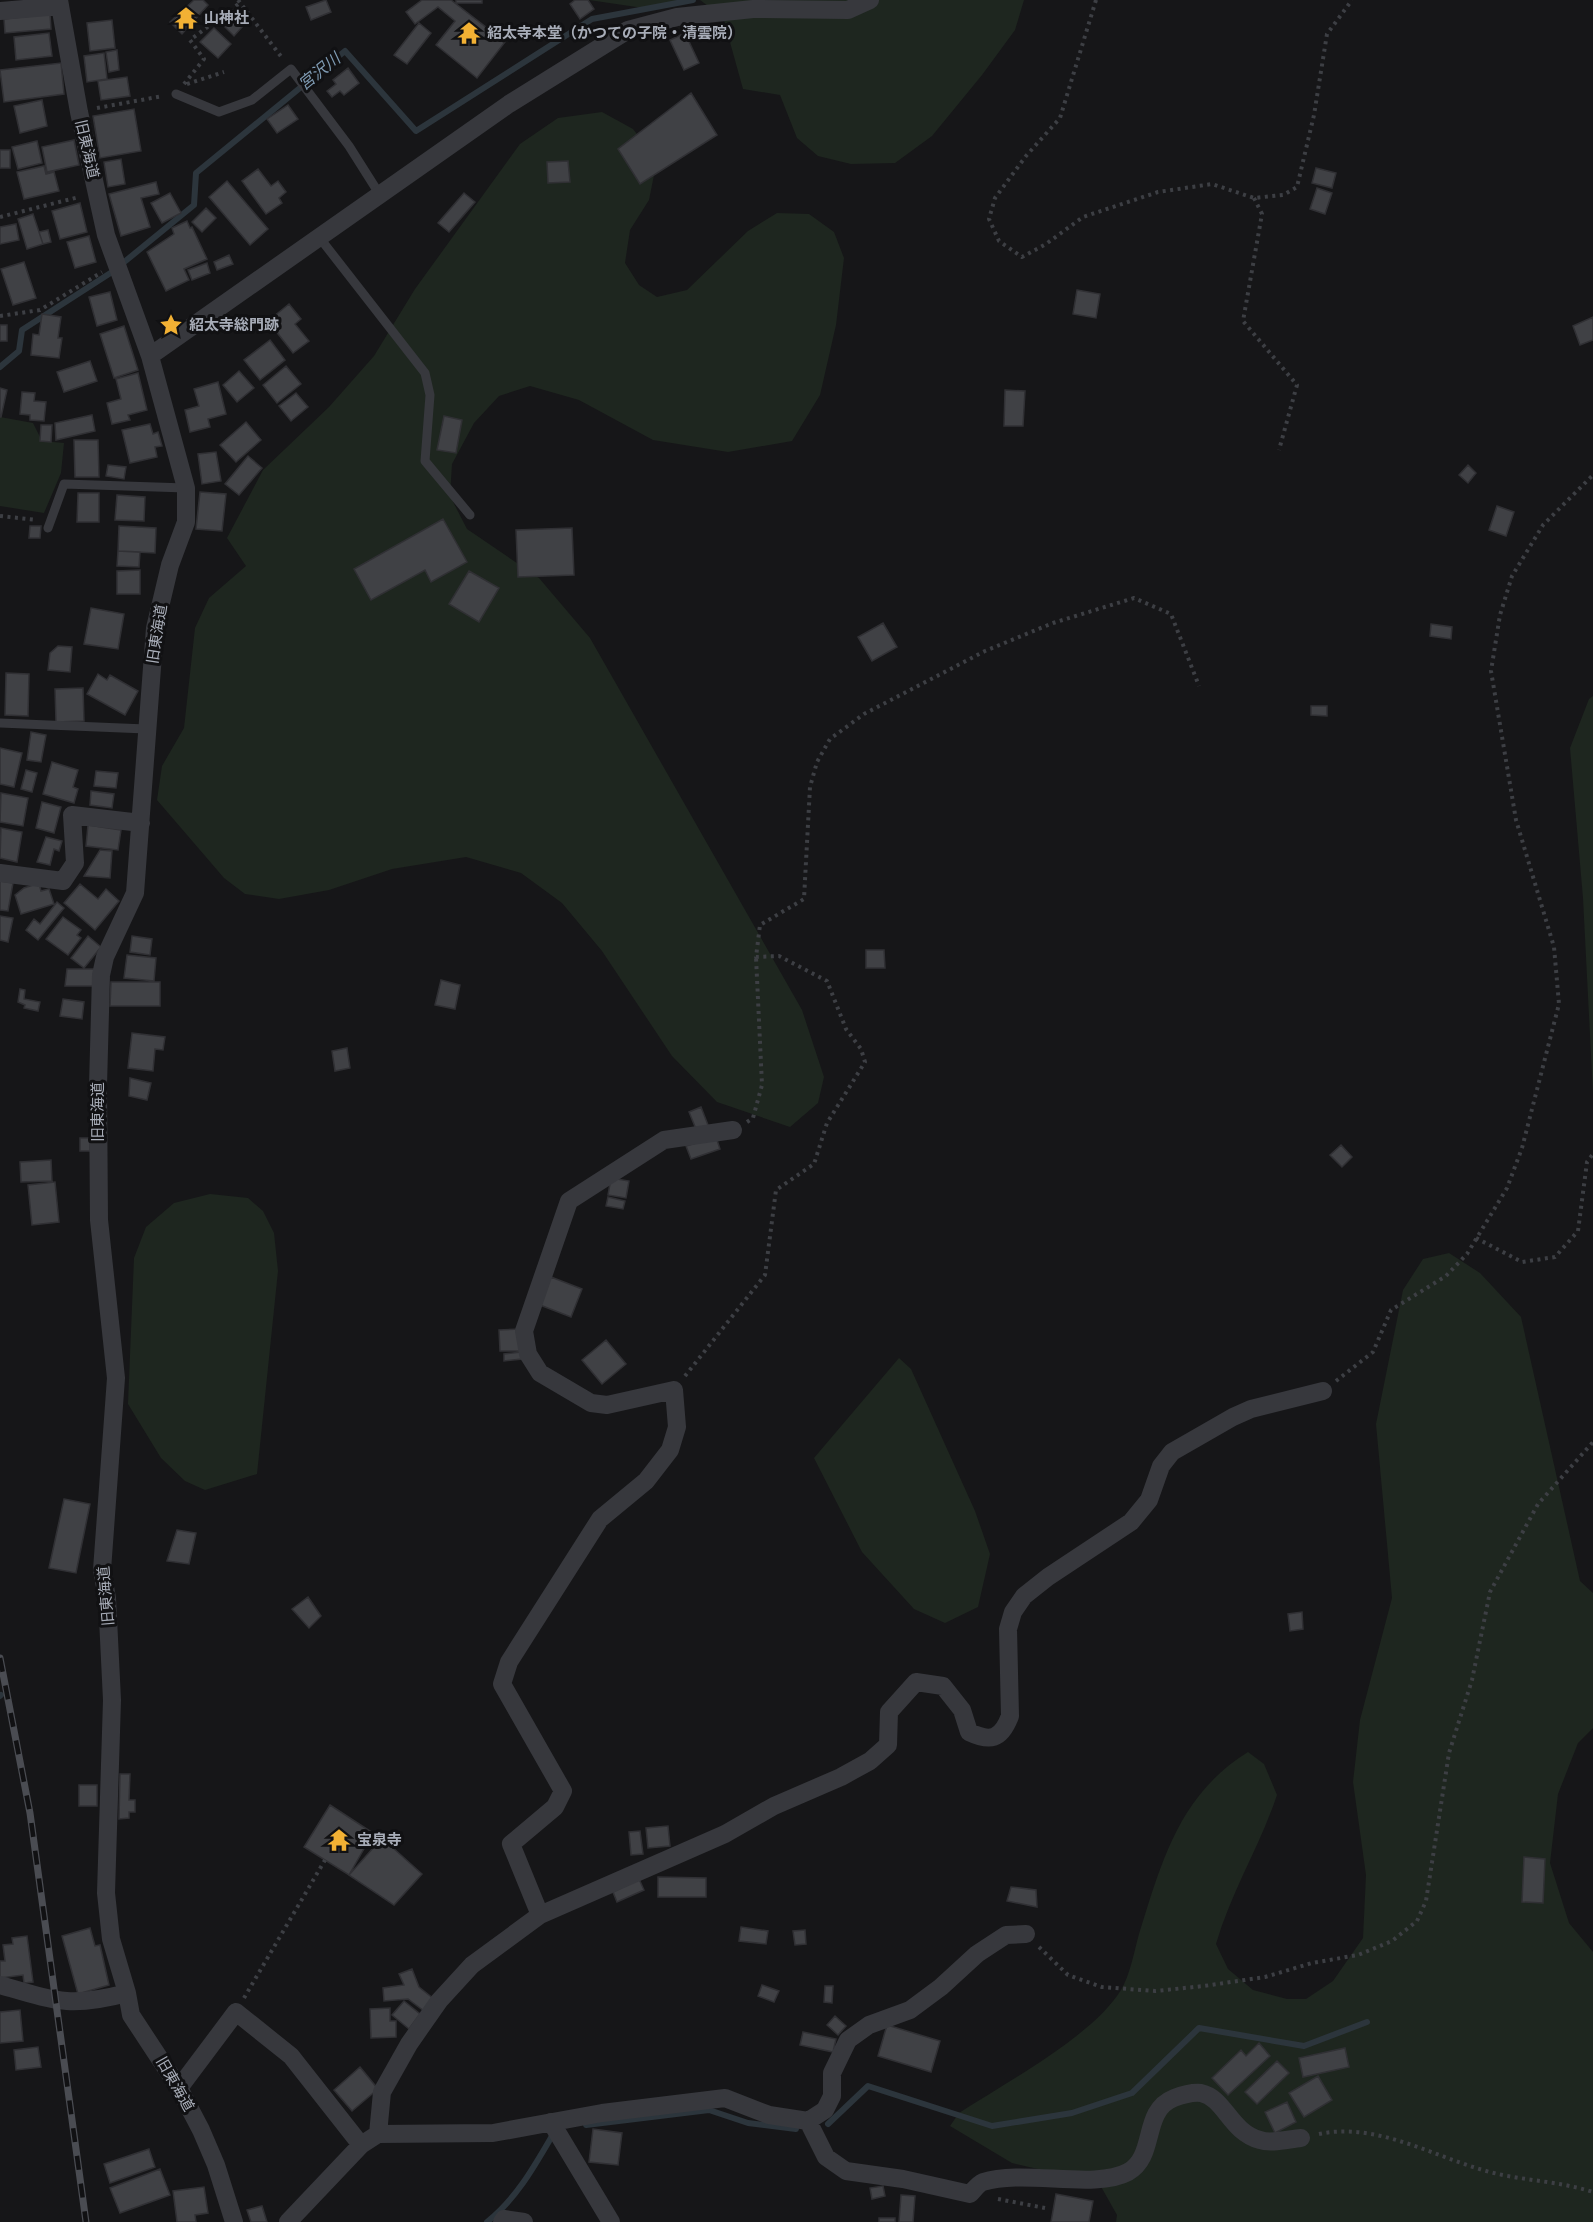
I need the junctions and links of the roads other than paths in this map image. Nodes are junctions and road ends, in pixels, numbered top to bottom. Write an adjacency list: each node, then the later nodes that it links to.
1 (870, 0): 5 (street)
2 (59, 3): 3 (street); 7 (street, 旧東海道)
3 (0, 11)
4 (176, 94): 5 (lane)
5 (380, 195): 6 (street)
6 (319, 237): 7 (street); 9 (lane)
7 (150, 356): 8 (street, 旧東海道)
8 (186, 488): 10 (lane); 12 (street, 旧東海道)
9 (470, 516)
10 (49, 524)
11 (0, 723): 12 (lane)
12 (146, 729): 13 (street, 旧東海道)
13 (141, 823): 14 (street); 20 (street, 旧東海道)
14 (0, 873)
15 (734, 1131): 17 (street)
16 (1323, 1391): 17 (street)
17 (540, 1915): 24 (street)
18 (1026, 1934): 22 (street)
19 (0, 1985): 20 (street)
20 (127, 1993): 21 (street, 旧東海道)
21 (179, 2088): 26 (street); 27 (street, 旧東海道)
22 (808, 2121): 23 (street); 25 (street)
23 (551, 2122): 24 (street); 31 (street)
24 (378, 2134): 26 (street)
25 (1301, 2138)
26 (361, 2145): 28 (street)
27 (234, 2222)
28 (288, 2222)
29 (502, 2222): 30 (street)
30 (524, 2222)
31 (611, 2222)

